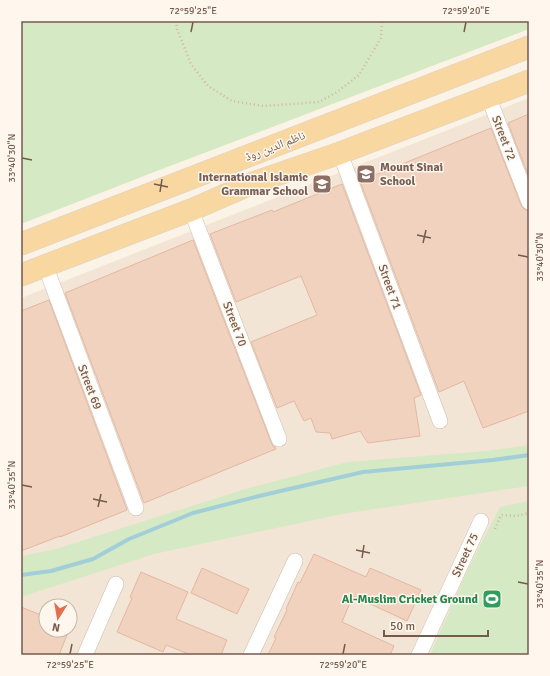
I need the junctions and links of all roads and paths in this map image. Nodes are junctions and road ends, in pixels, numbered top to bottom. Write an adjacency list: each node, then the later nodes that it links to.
1 (176, 21): 6 (path)
2 (382, 21): 6 (path)
3 (529, 47): 11 (main road, ناظم الدین روڈ)
4 (529, 81): 5 (main road)
5 (488, 96): 8 (main road); 9 (street, Street 72)
6 (319, 102): 7 (path)
7 (322, 109)
8 (340, 153): 10 (main road); 14 (street, Street 71)
9 (529, 202)
10 (191, 210): 12 (main road); 15 (street, Street 70)
11 (21, 244)
12 (45, 265): 13 (main road); 16 (street, Street 69)
13 (21, 274)
14 (440, 421)
15 (280, 439)
16 (136, 508)
17 (529, 513): 19 (path)
18 (481, 521): 24 (street, Street 75)
19 (495, 529)
20 (295, 561): 23 (street)
21 (116, 584): 22 (street)
22 (85, 655)
23 (251, 655)
24 (419, 655)

